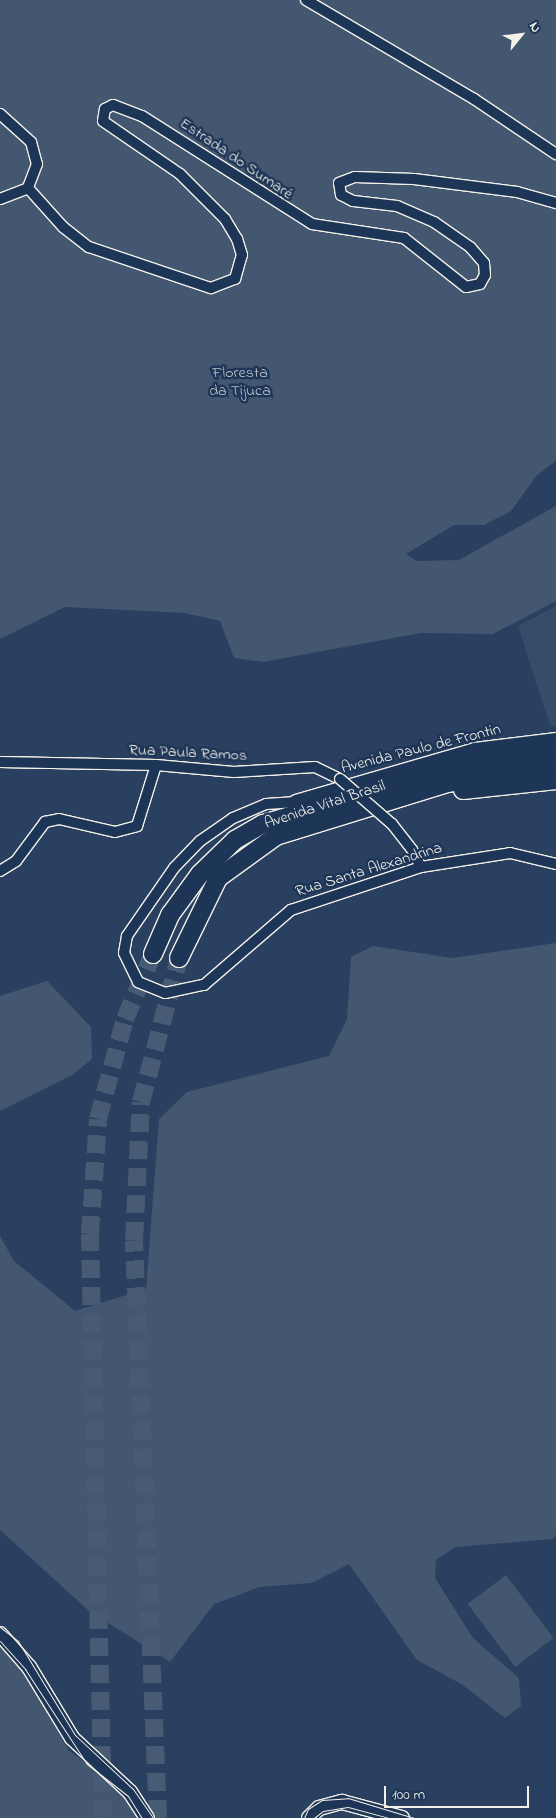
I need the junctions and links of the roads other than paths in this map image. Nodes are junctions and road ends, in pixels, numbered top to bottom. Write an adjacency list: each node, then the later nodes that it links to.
1 (306, 0): 3 (street)
2 (0, 114): 4 (street)
3 (556, 154)
4 (28, 188): 5 (street); 6 (street, Estrada do Sumaré)
5 (0, 199)
6 (556, 203)
7 (556, 740): 15 (street, Avenida Paulo de Frontin)
8 (556, 751): 20 (highway, Avenida Vital Brasil)
9 (0, 762): 10 (street, Rua Paula Ramos)
10 (156, 765): 18 (street, Rua Paula Ramos, bridge); 19 (street)
11 (556, 766): 16 (highway, Avenida Vital Brasil)
12 (556, 772): 14 (highway)
13 (556, 780): 14 (highway)
14 (464, 790): 16 (highway)
15 (296, 802): 18 (street, Rua Santa Alexandrina); 20 (highway)
16 (260, 845): 22 (highway, Avenida Vital Brasil)
17 (556, 864): 18 (street, Rua Santa Alexandrina)
18 (422, 867)
19 (0, 871)
20 (184, 893): 21 (highway, Avenida Vital Brasil)
21 (153, 954)
22 (179, 958)
23 (0, 1634): 24 (street)
24 (147, 1818)
25 (309, 1818): 26 (street)
26 (402, 1818)

